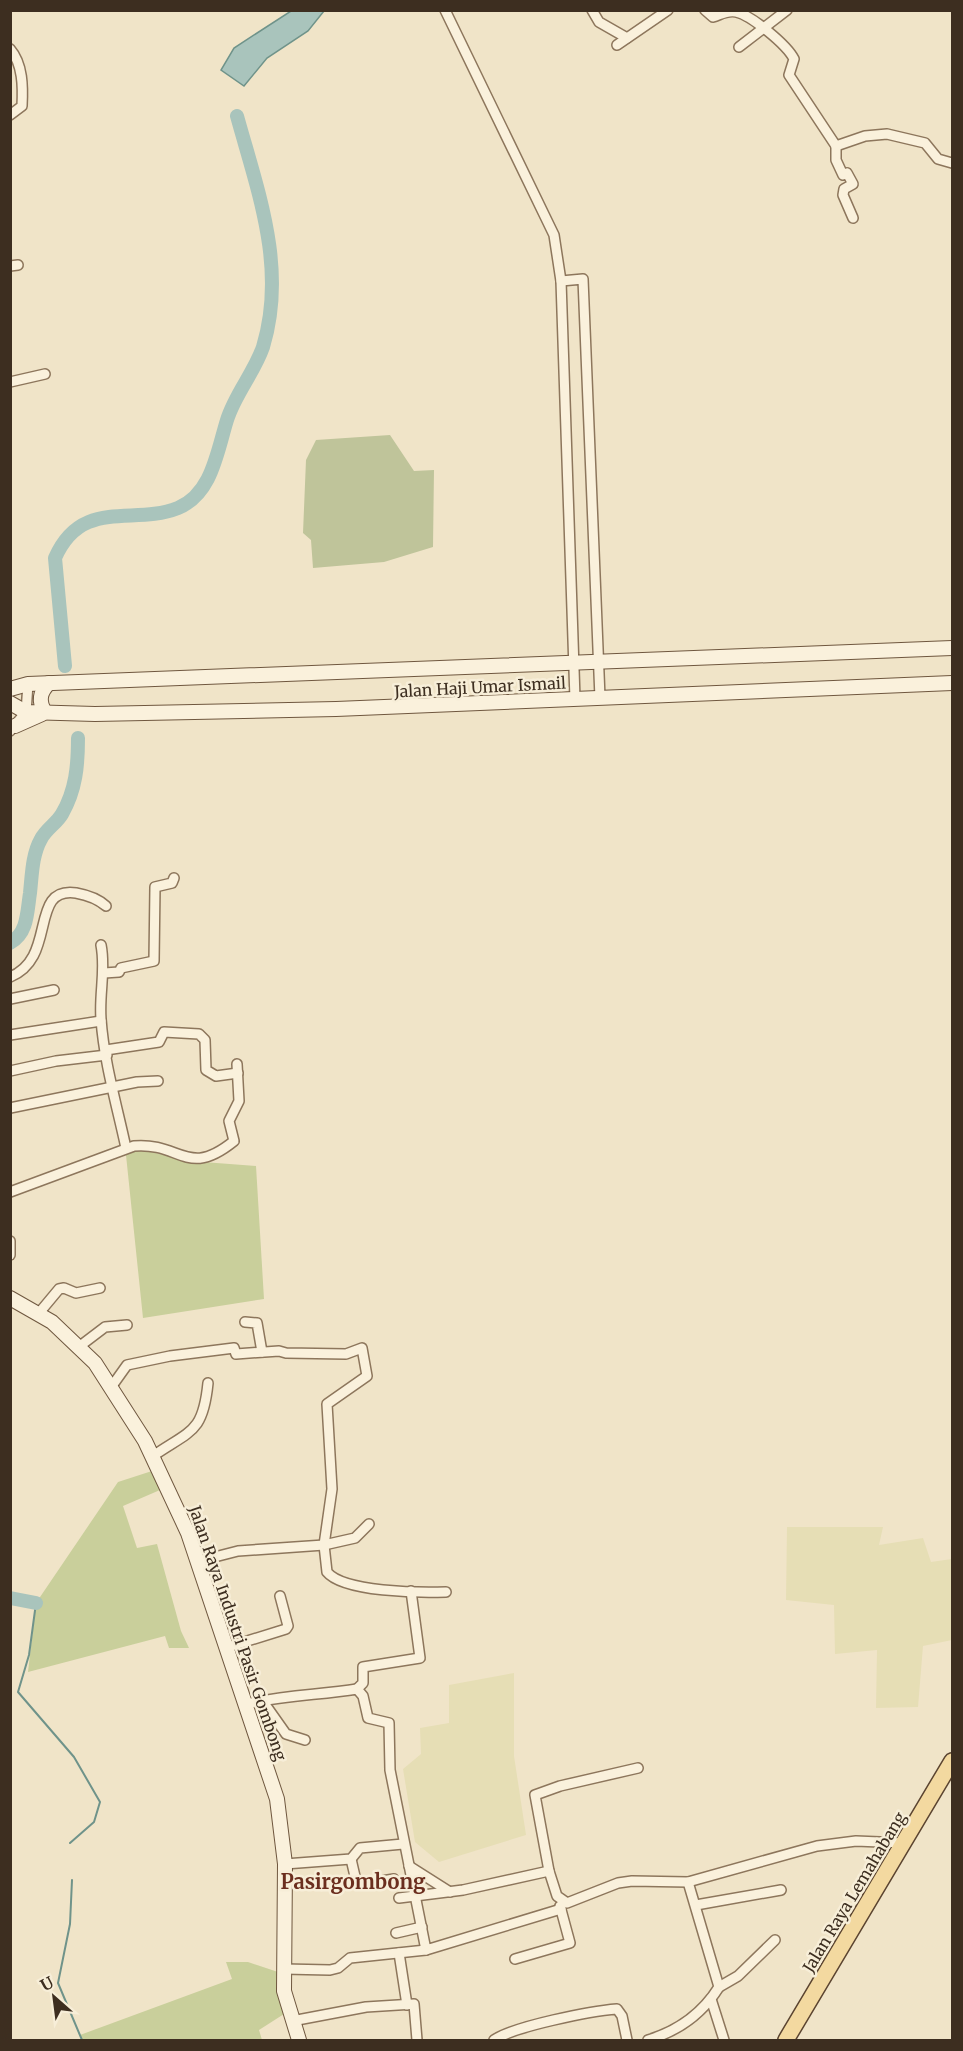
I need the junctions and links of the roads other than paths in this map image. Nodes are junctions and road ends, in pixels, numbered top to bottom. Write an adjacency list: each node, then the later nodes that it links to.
1 (445, 10): 16 (street)
2 (592, 10): 8 (street)
3 (668, 10): 8 (street)
4 (705, 10): 6 (street)
5 (787, 10): 7 (street)
6 (741, 12): 7 (street)
7 (762, 29): 10 (street); 13 (street)
8 (627, 38): 9 (street)
9 (617, 45)
10 (739, 46)
11 (10, 48): 12 (street)
12 (10, 116)
13 (836, 146): 14 (street); 15 (street)
14 (952, 163)
15 (854, 218)
16 (561, 281): 20 (street); 21 (street)
17 (45, 374): 18 (street)
18 (10, 382)
19 (952, 648): 20 (main road, Jalan Haji Umar Ismail)
20 (598, 661): 21 (main road, Jalan Haji Umar Ismail); 26 (street)
21 (574, 662): 22 (main road, Jalan Haji Umar Ismail); 27 (street)
22 (51, 683): 23 (main road, Jalan Haji Umar Ismail); 30 (main road)
23 (28, 684): 25 (main road, Jalan Haji Umar Ismail); 29 (street)
24 (952, 684): 26 (main road, Jalan Haji Umar Ismail)
25 (10, 689)
26 (600, 698): 27 (main road, Jalan Haji Umar Ismail)
27 (575, 699): 30 (main road, Jalan Haji Umar Ismail)
28 (10, 703): 29 (main road, Jalan Haji Umar Ismail)
29 (26, 712): 30 (main road, Jalan Haji Umar Ismail); 31 (street)
30 (49, 712): 31 (main road)
31 (13, 729)
32 (174, 878): 35 (street)
33 (106, 906): 36 (street)
34 (101, 945): 35 (street)
35 (104, 973): 39 (street)
36 (10, 977)
37 (54, 990): 38 (street)
38 (10, 999)
39 (101, 1021): 40 (street); 41 (street)
40 (10, 1035)
41 (106, 1053): 42 (street); 44 (street); 46 (street)
42 (10, 1071)
43 (158, 1081): 44 (street)
44 (114, 1088): 45 (street); 46 (street)
45 (11, 1105)
46 (126, 1148): 47 (street)
47 (10, 1192)
48 (10, 1241): 49 (street)
49 (10, 1255)
50 (100, 1288): 52 (street)
51 (10, 1298): 52 (main road, Jalan Raya Industri Pasir Gombong)
52 (39, 1313): 55 (main road, Jalan Raya Industri Pasir Gombong)
53 (245, 1322): 56 (street)
54 (127, 1325): 55 (street)
55 (80, 1346): 58 (main road, Jalan Raya Industri Pasir Gombong)
56 (262, 1352): 58 (street); 61 (street)
57 (208, 1383): 59 (street)
58 (112, 1386): 59 (main road, Jalan Raya Industri Pasir Gombong)
59 (153, 1456): 62 (main road, Jalan Raya Industri Pasir Gombong)
60 (369, 1524): 61 (street)
61 (324, 1545): 62 (street); 63 (street)
62 (199, 1561): 66 (main road, Jalan Raya Industri Pasir Gombong)
63 (411, 1591): 64 (street); 67 (street)
64 (446, 1592)
65 (280, 1596): 66 (street)
66 (228, 1647): 69 (main road, Jalan Raya Industri Pasir Gombong)
67 (357, 1689): 68 (street); 74 (street)
68 (262, 1701): 69 (street); 70 (street)
69 (247, 1704): 76 (main road, Jalan Raya Industri Pasir Gombong)
70 (305, 1740)
71 (952, 1761): 73 (main road, Jalan Raya Lemahabang)
72 (638, 1768): 78 (street)
73 (904, 1843): 80 (street); 104 (main road, Jalan Raya Lemahabang)
74 (404, 1844): 75 (street); 77 (street)
75 (351, 1859): 76 (street); 79 (street)
76 (285, 1864): 93 (main road, Jalan Raya Industri Pasir Gombong)
77 (409, 1866): 82 (street); 83 (street)
78 (549, 1871): 82 (street); 85 (street)
79 (394, 1879)
80 (688, 1882): 85 (street); 86 (street)
81 (781, 1890): 86 (street)
82 (450, 1892): 83 (street)
83 (416, 1896): 84 (street); 87 (street)
84 (399, 1898)
85 (562, 1905): 90 (street); 92 (street)
86 (696, 1905): 94 (street)
87 (422, 1927): 88 (street); 90 (street)
88 (396, 1932)
89 (775, 1940): 94 (street)
90 (426, 1950): 91 (street)
91 (399, 1953): 93 (street); 96 (street)
92 (515, 1959)
93 (284, 1969): 97 (main road, Jalan Raya Industri Pasir Gombong)
94 (719, 1987): 95 (street)
95 (711, 1999): 102 (street); 103 (street)
96 (407, 2005): 97 (street); 99 (street)
97 (292, 2021): 98 (main road, Jalan Raya Industri Pasir Gombong)
98 (299, 2040)
99 (417, 2040)
100 (494, 2040): 101 (street)
101 (627, 2040)
102 (648, 2040)
103 (724, 2040)
104 (786, 2040)

